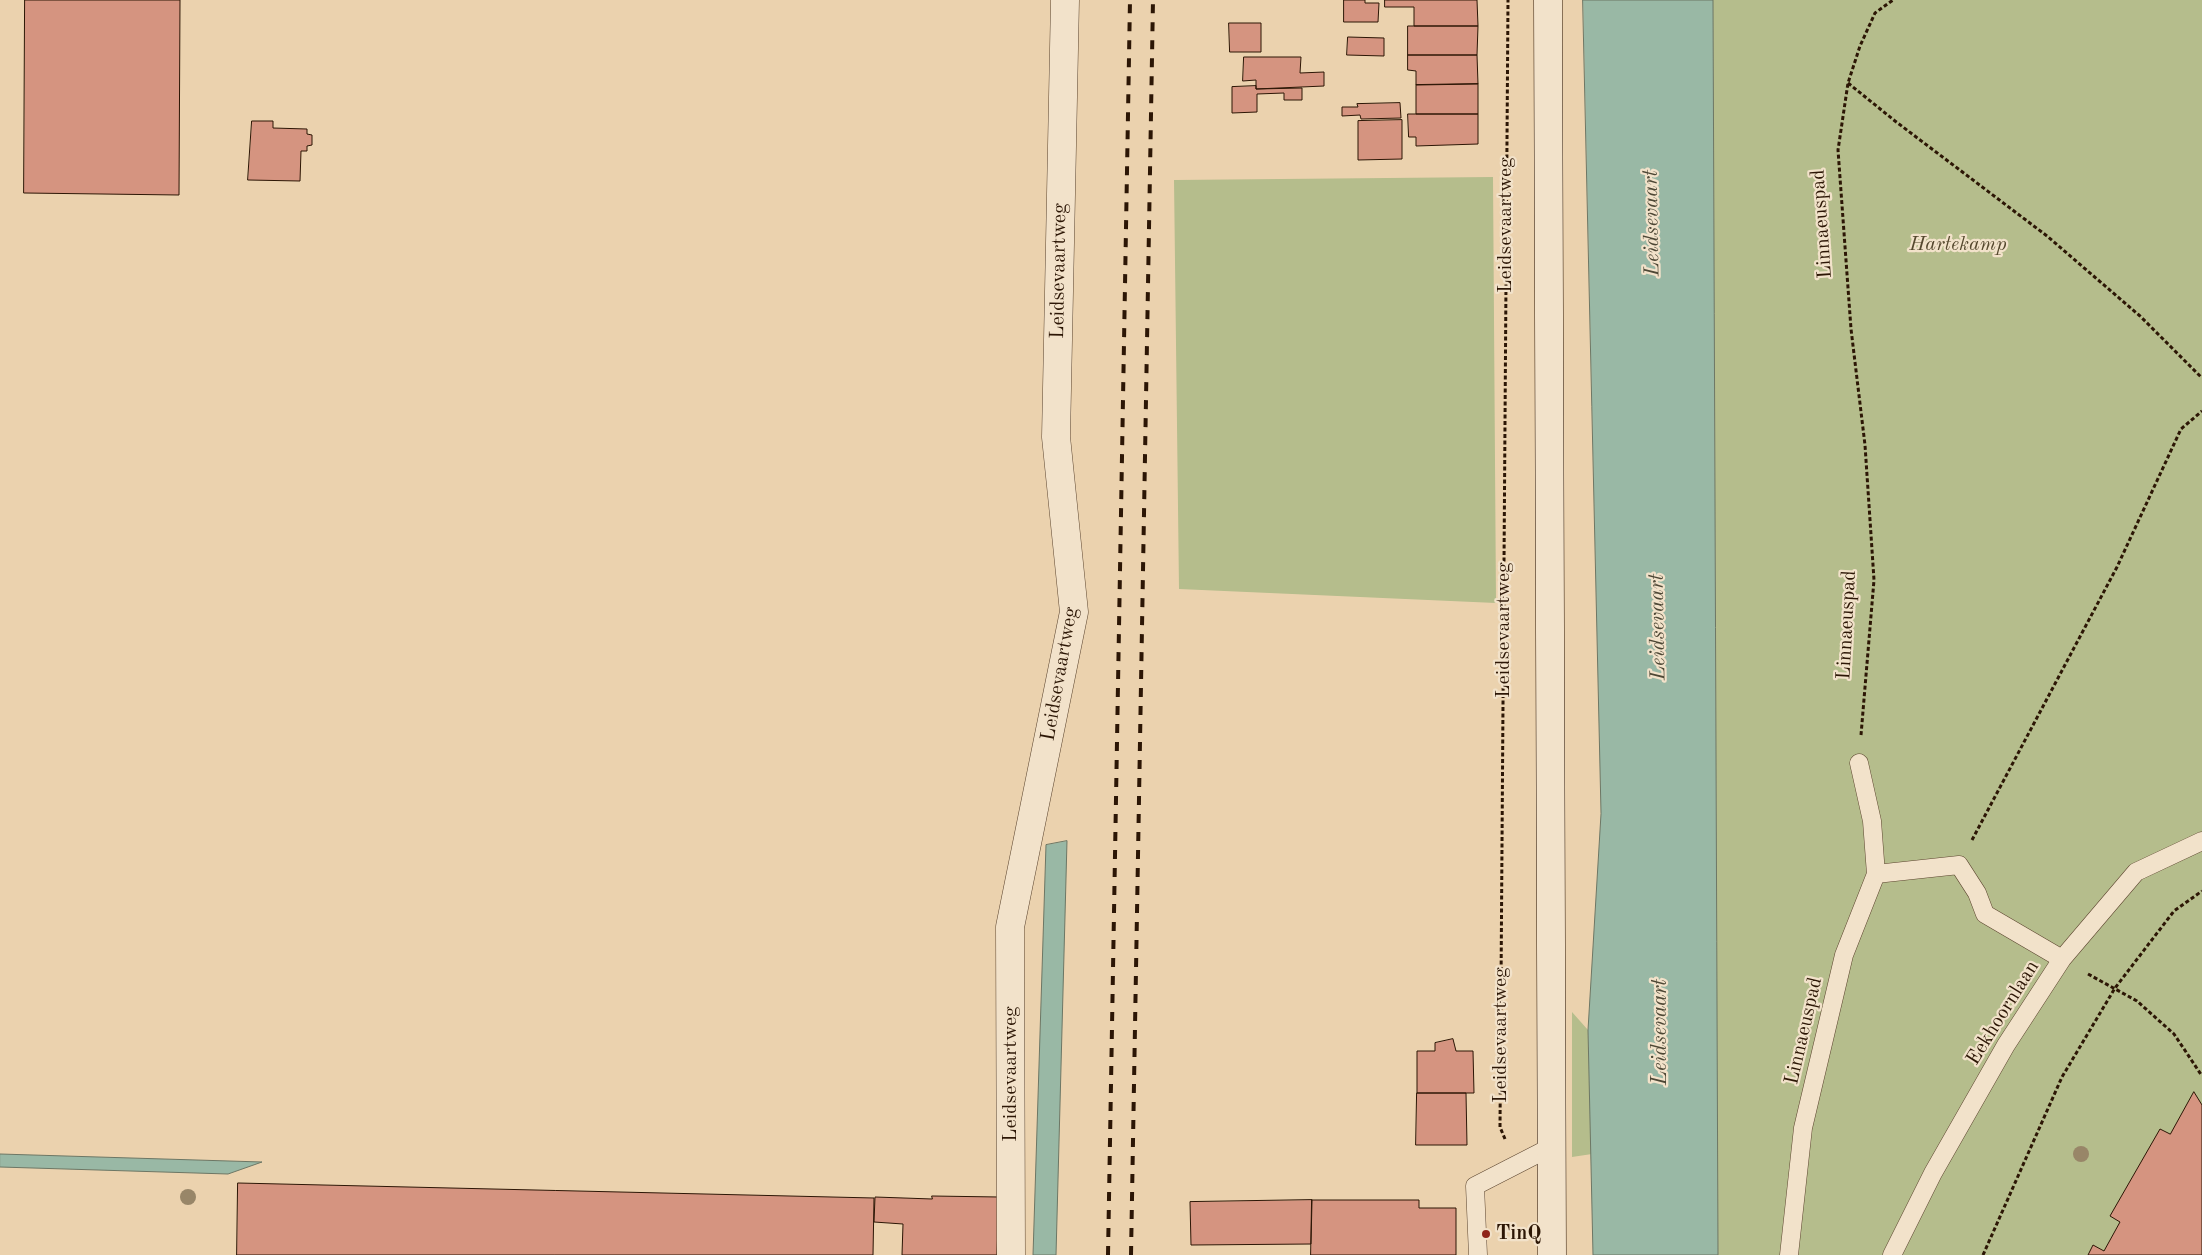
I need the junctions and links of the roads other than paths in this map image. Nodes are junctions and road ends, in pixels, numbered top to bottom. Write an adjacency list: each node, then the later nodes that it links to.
1 (1064, 0): 8 (street, Leidsevaartweg)
2 (1548, 0): 7 (street)
3 (1859, 763): 5 (lane, Linnaeuspad)
4 (2202, 840): 6 (lane, Eekhoornlaan)
5 (1876, 874): 6 (lane); 11 (lane, Linnaeuspad)
6 (2062, 959): 12 (lane, Eekhoornlaan)
7 (1551, 1147): 9 (lane); 10 (street)
8 (1011, 1255)
9 (1478, 1255)
10 (1552, 1255)
11 (1789, 1255)
12 (1892, 1255)

